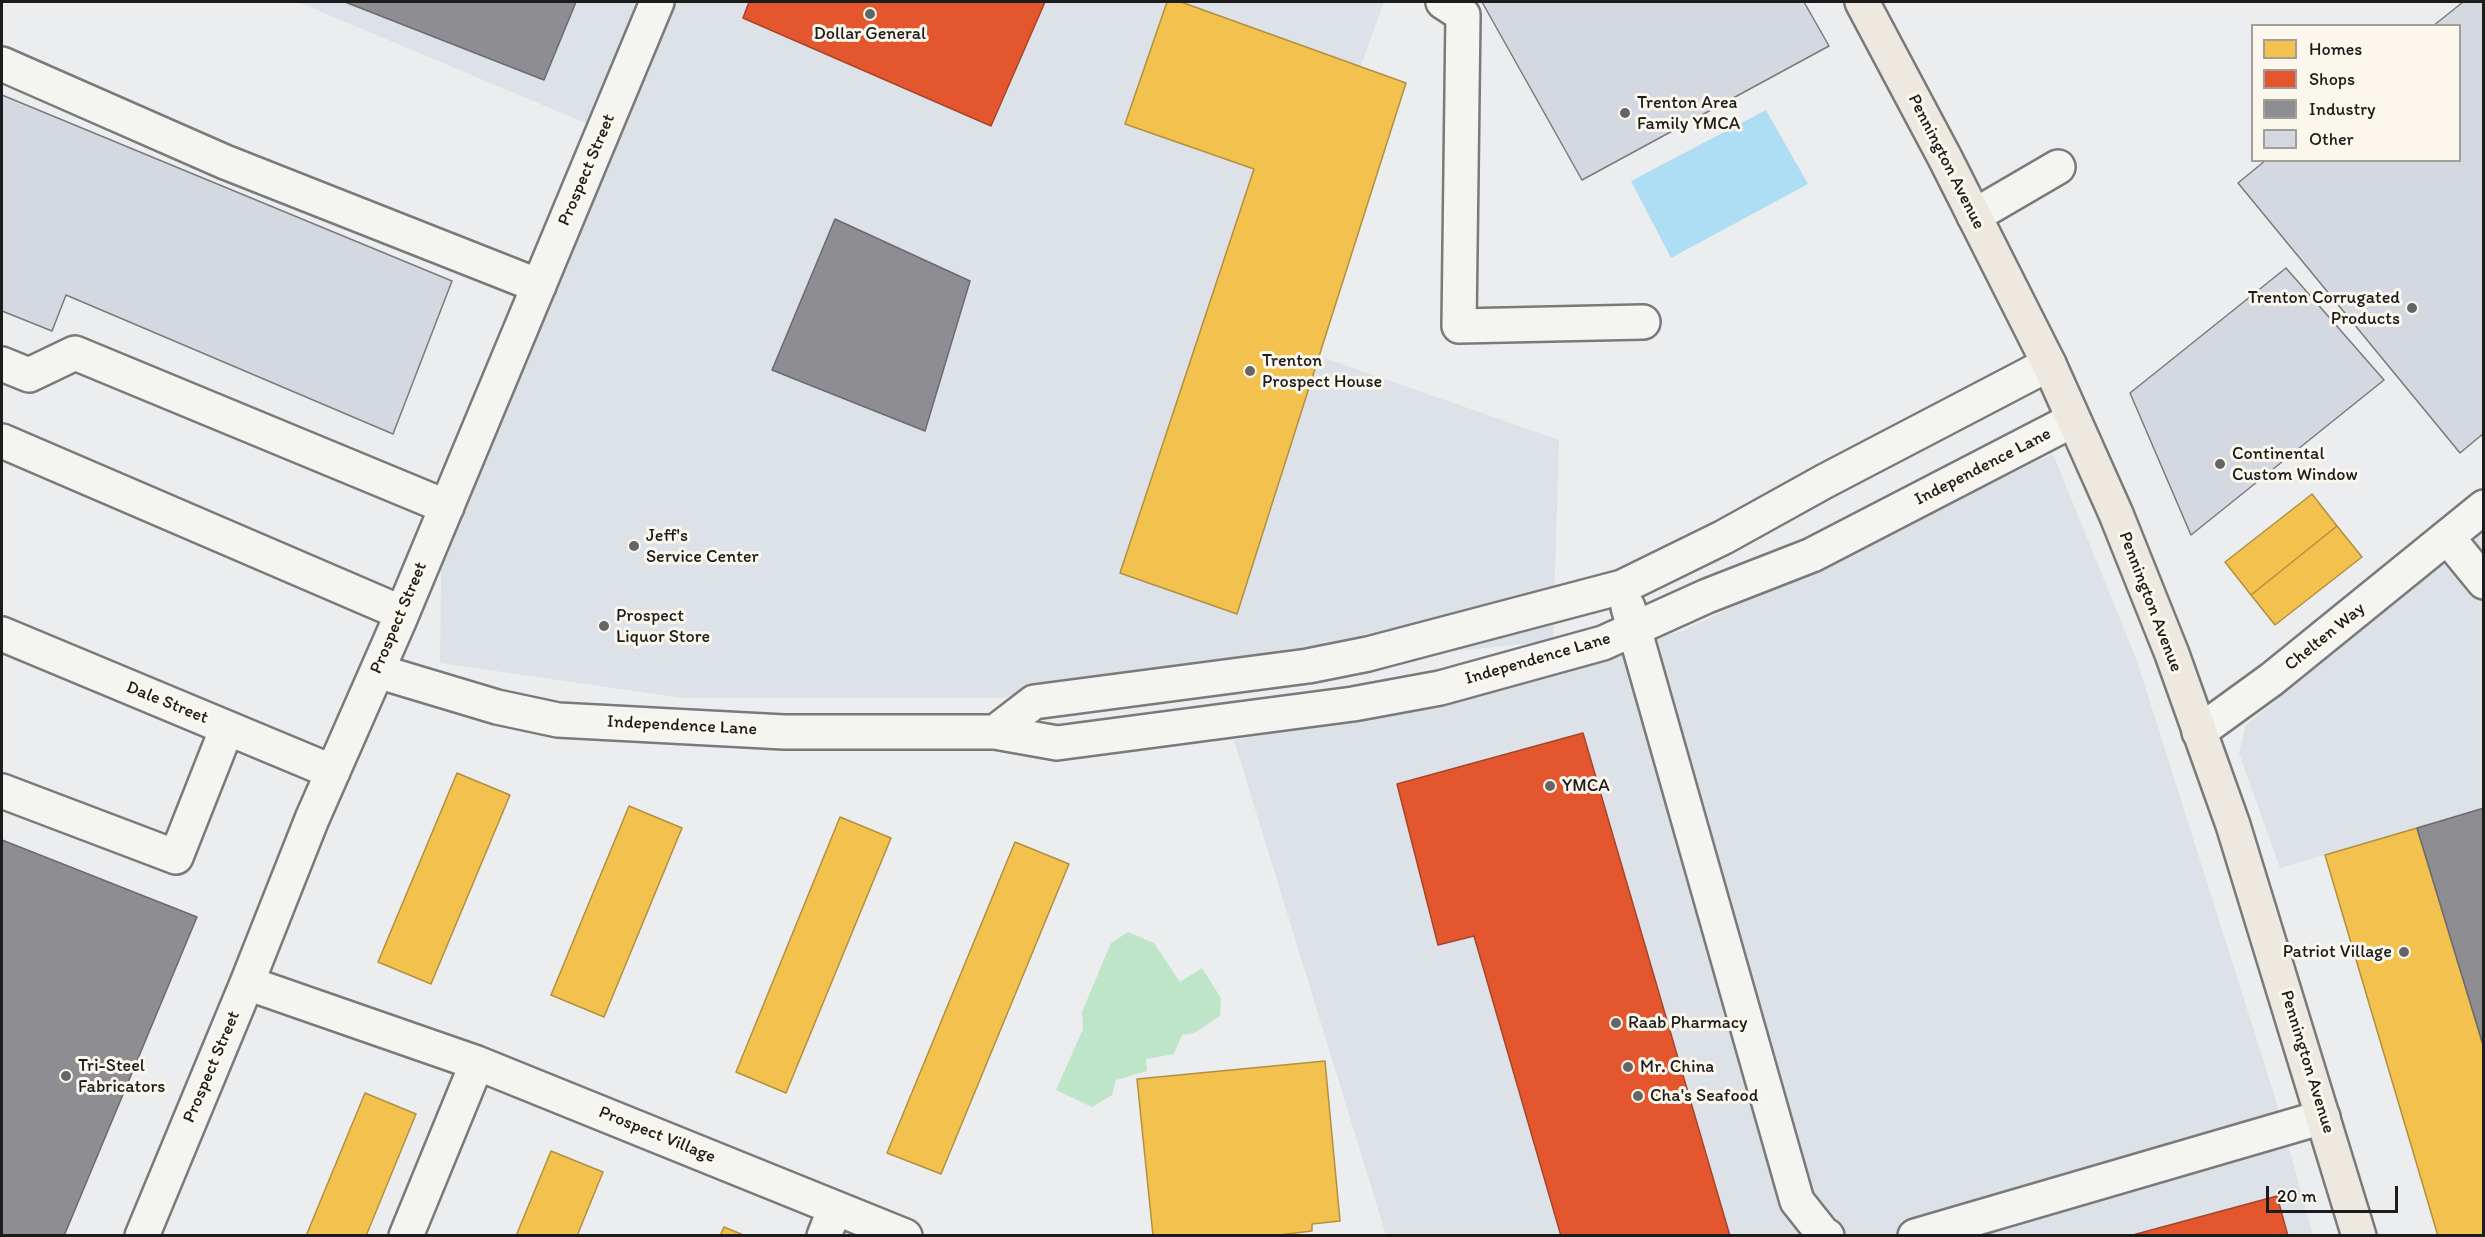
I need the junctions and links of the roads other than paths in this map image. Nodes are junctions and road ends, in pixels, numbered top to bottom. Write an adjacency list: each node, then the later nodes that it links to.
1 (657, 2): 7 (street, Prospect Street)
2 (1443, 2): 8 (street)
3 (1862, 2): 6 (main road, Pennington Avenue)
4 (2, 64): 7 (street)
5 (2058, 167): 6 (street)
6 (1974, 216): 10 (main road, Pennington Avenue)
7 (539, 286): 13 (street, Prospect Street)
8 (1643, 322)
9 (2, 364): 13 (street)
10 (2049, 364): 11 (main road, Pennington Avenue); 17 (street)
11 (2073, 420): 19 (street, Independence Lane); 24 (main road, Pennington Avenue)
12 (2, 441): 18 (street)
13 (447, 507): 18 (street, Prospect Street)
14 (2484, 507): 15 (street, Chelten Way)
15 (2448, 538): 16 (street); 24 (street, Chelten Way)
16 (2484, 582)
17 (1622, 587): 19 (street); 23 (street)
18 (402, 613): 21 (street, Prospect Street)
19 (1634, 629): 23 (street, Independence Lane); 34 (street)
20 (2, 634): 22 (street, Dale Street)
21 (377, 671): 23 (street, Independence Lane); 25 (street, Prospect Street)
22 (226, 728): 25 (street, Dale Street); 26 (street)
23 (994, 732)
24 (2199, 732): 29 (main road, Pennington Avenue)
25 (333, 772): 27 (street, Prospect Street)
26 (2, 791)
27 (248, 983): 28 (street, Prospect Village); 31 (street, Prospect Street)
28 (477, 1063): 30 (street, Prospect Village); 32 (street)
29 (2323, 1117): 35 (street); 36 (main road, Pennington Avenue)
30 (830, 1222): 33 (street, Prospect Village)
31 (142, 1236)
32 (406, 1236)
33 (905, 1236)
34 (1827, 1236)
35 (1915, 1236)
36 (2359, 1236)

